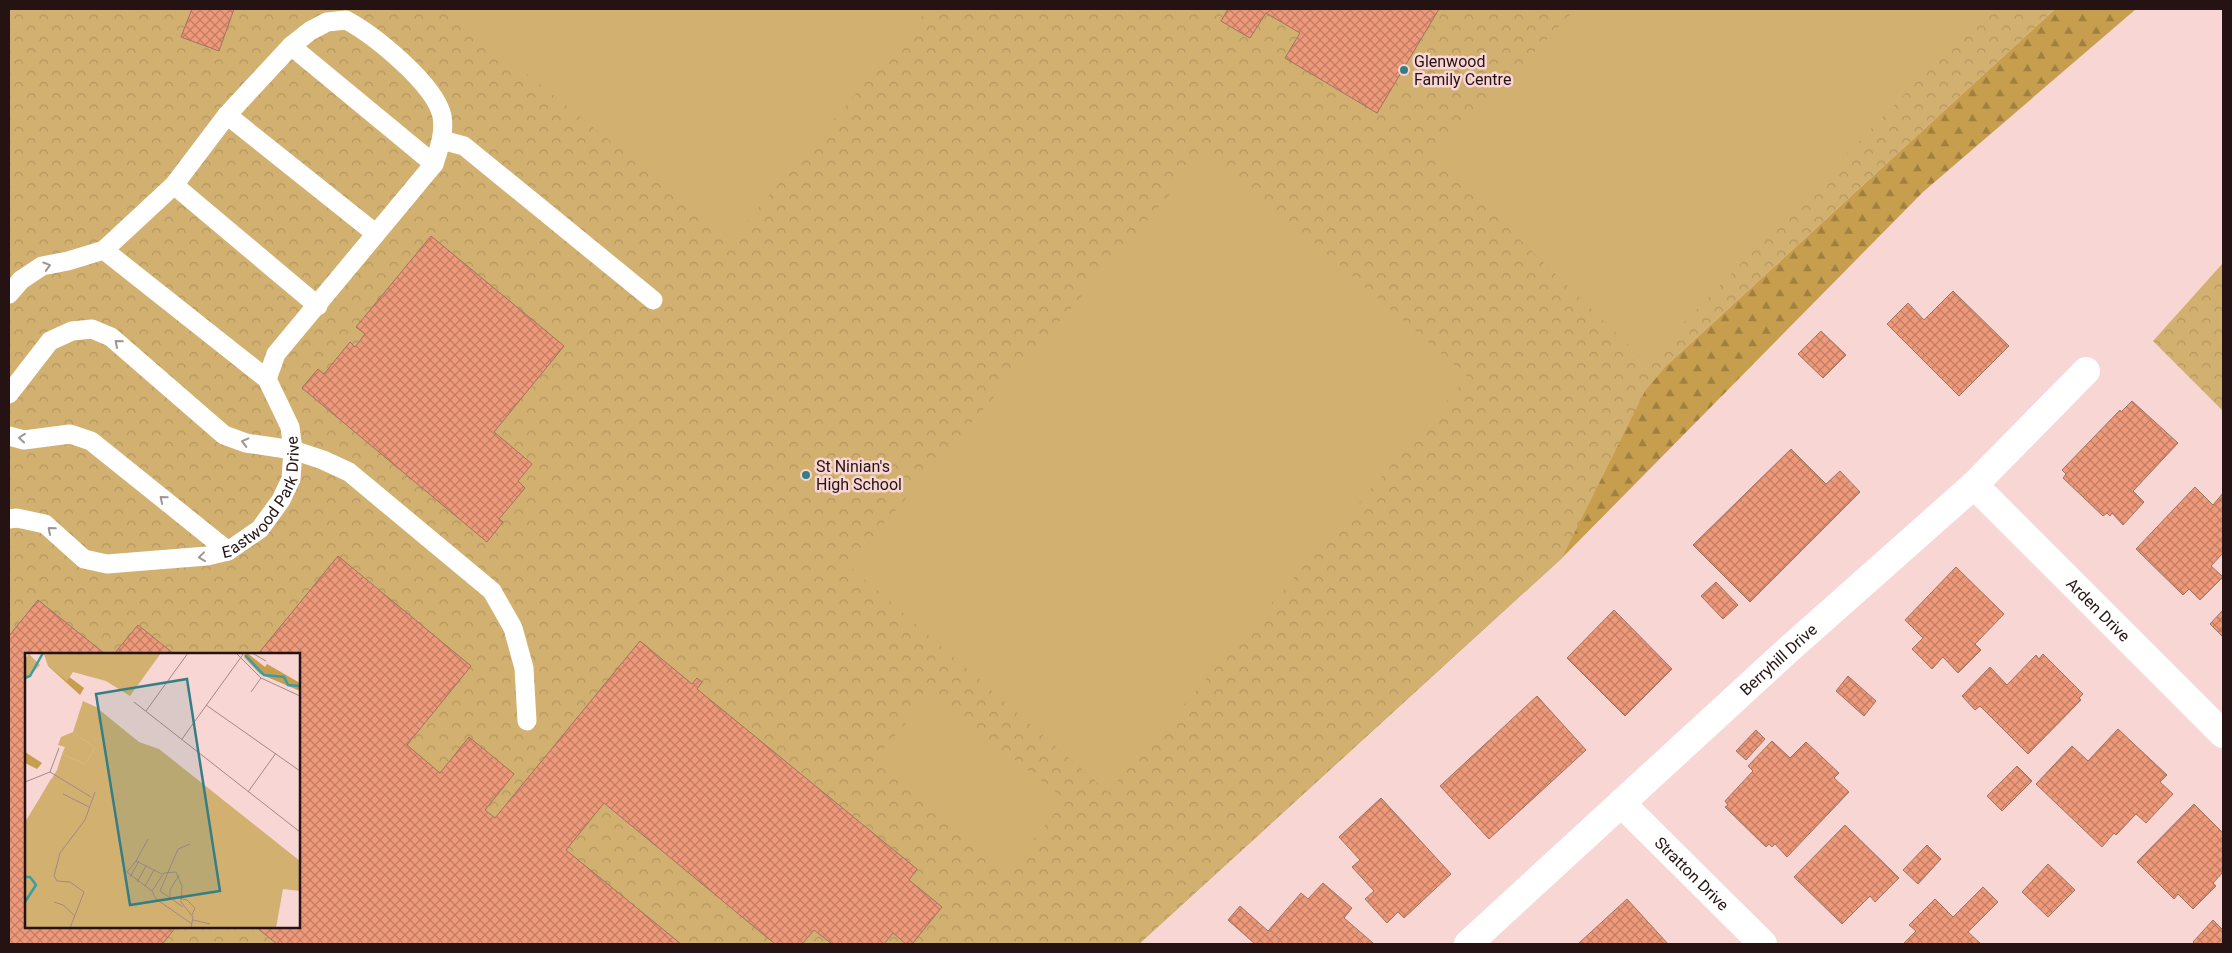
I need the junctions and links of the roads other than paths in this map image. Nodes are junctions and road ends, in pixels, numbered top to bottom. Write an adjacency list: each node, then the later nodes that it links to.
1 (290, 46): 2 (lane); 3 (lane); 4 (lane)
2 (227, 115): 5 (lane); 6 (lane)
3 (442, 140): 4 (lane); 9 (lane)
4 (434, 164): 6 (lane)
5 (174, 185): 7 (lane); 10 (lane)
6 (376, 233): 10 (lane)
7 (104, 250): 8 (lane, one-way to 7); 12 (lane, Eastwood Park Drive)
8 (9, 294)
9 (653, 300)
10 (318, 306): 12 (lane)
11 (2086, 371): 16 (street, Berryhill Drive)
12 (267, 379): 15 (lane, Eastwood Park Drive)
13 (9, 394): 15 (lane, one-way to 13)
14 (9, 436): 18 (lane, one-way to 14)
15 (293, 450): 18 (lane, Eastwood Park Drive); 19 (lane)
16 (1974, 485): 20 (street, Arden Drive); 21 (street, Berryhill Drive)
17 (9, 519): 18 (lane, Eastwood Park Drive, one-way to 17)
18 (228, 551)
19 (526, 722)
20 (2223, 734)
21 (1621, 803): 22 (street, Berryhill Drive); 23 (street, Stratton Drive)
22 (1468, 944)
23 (1764, 944)

